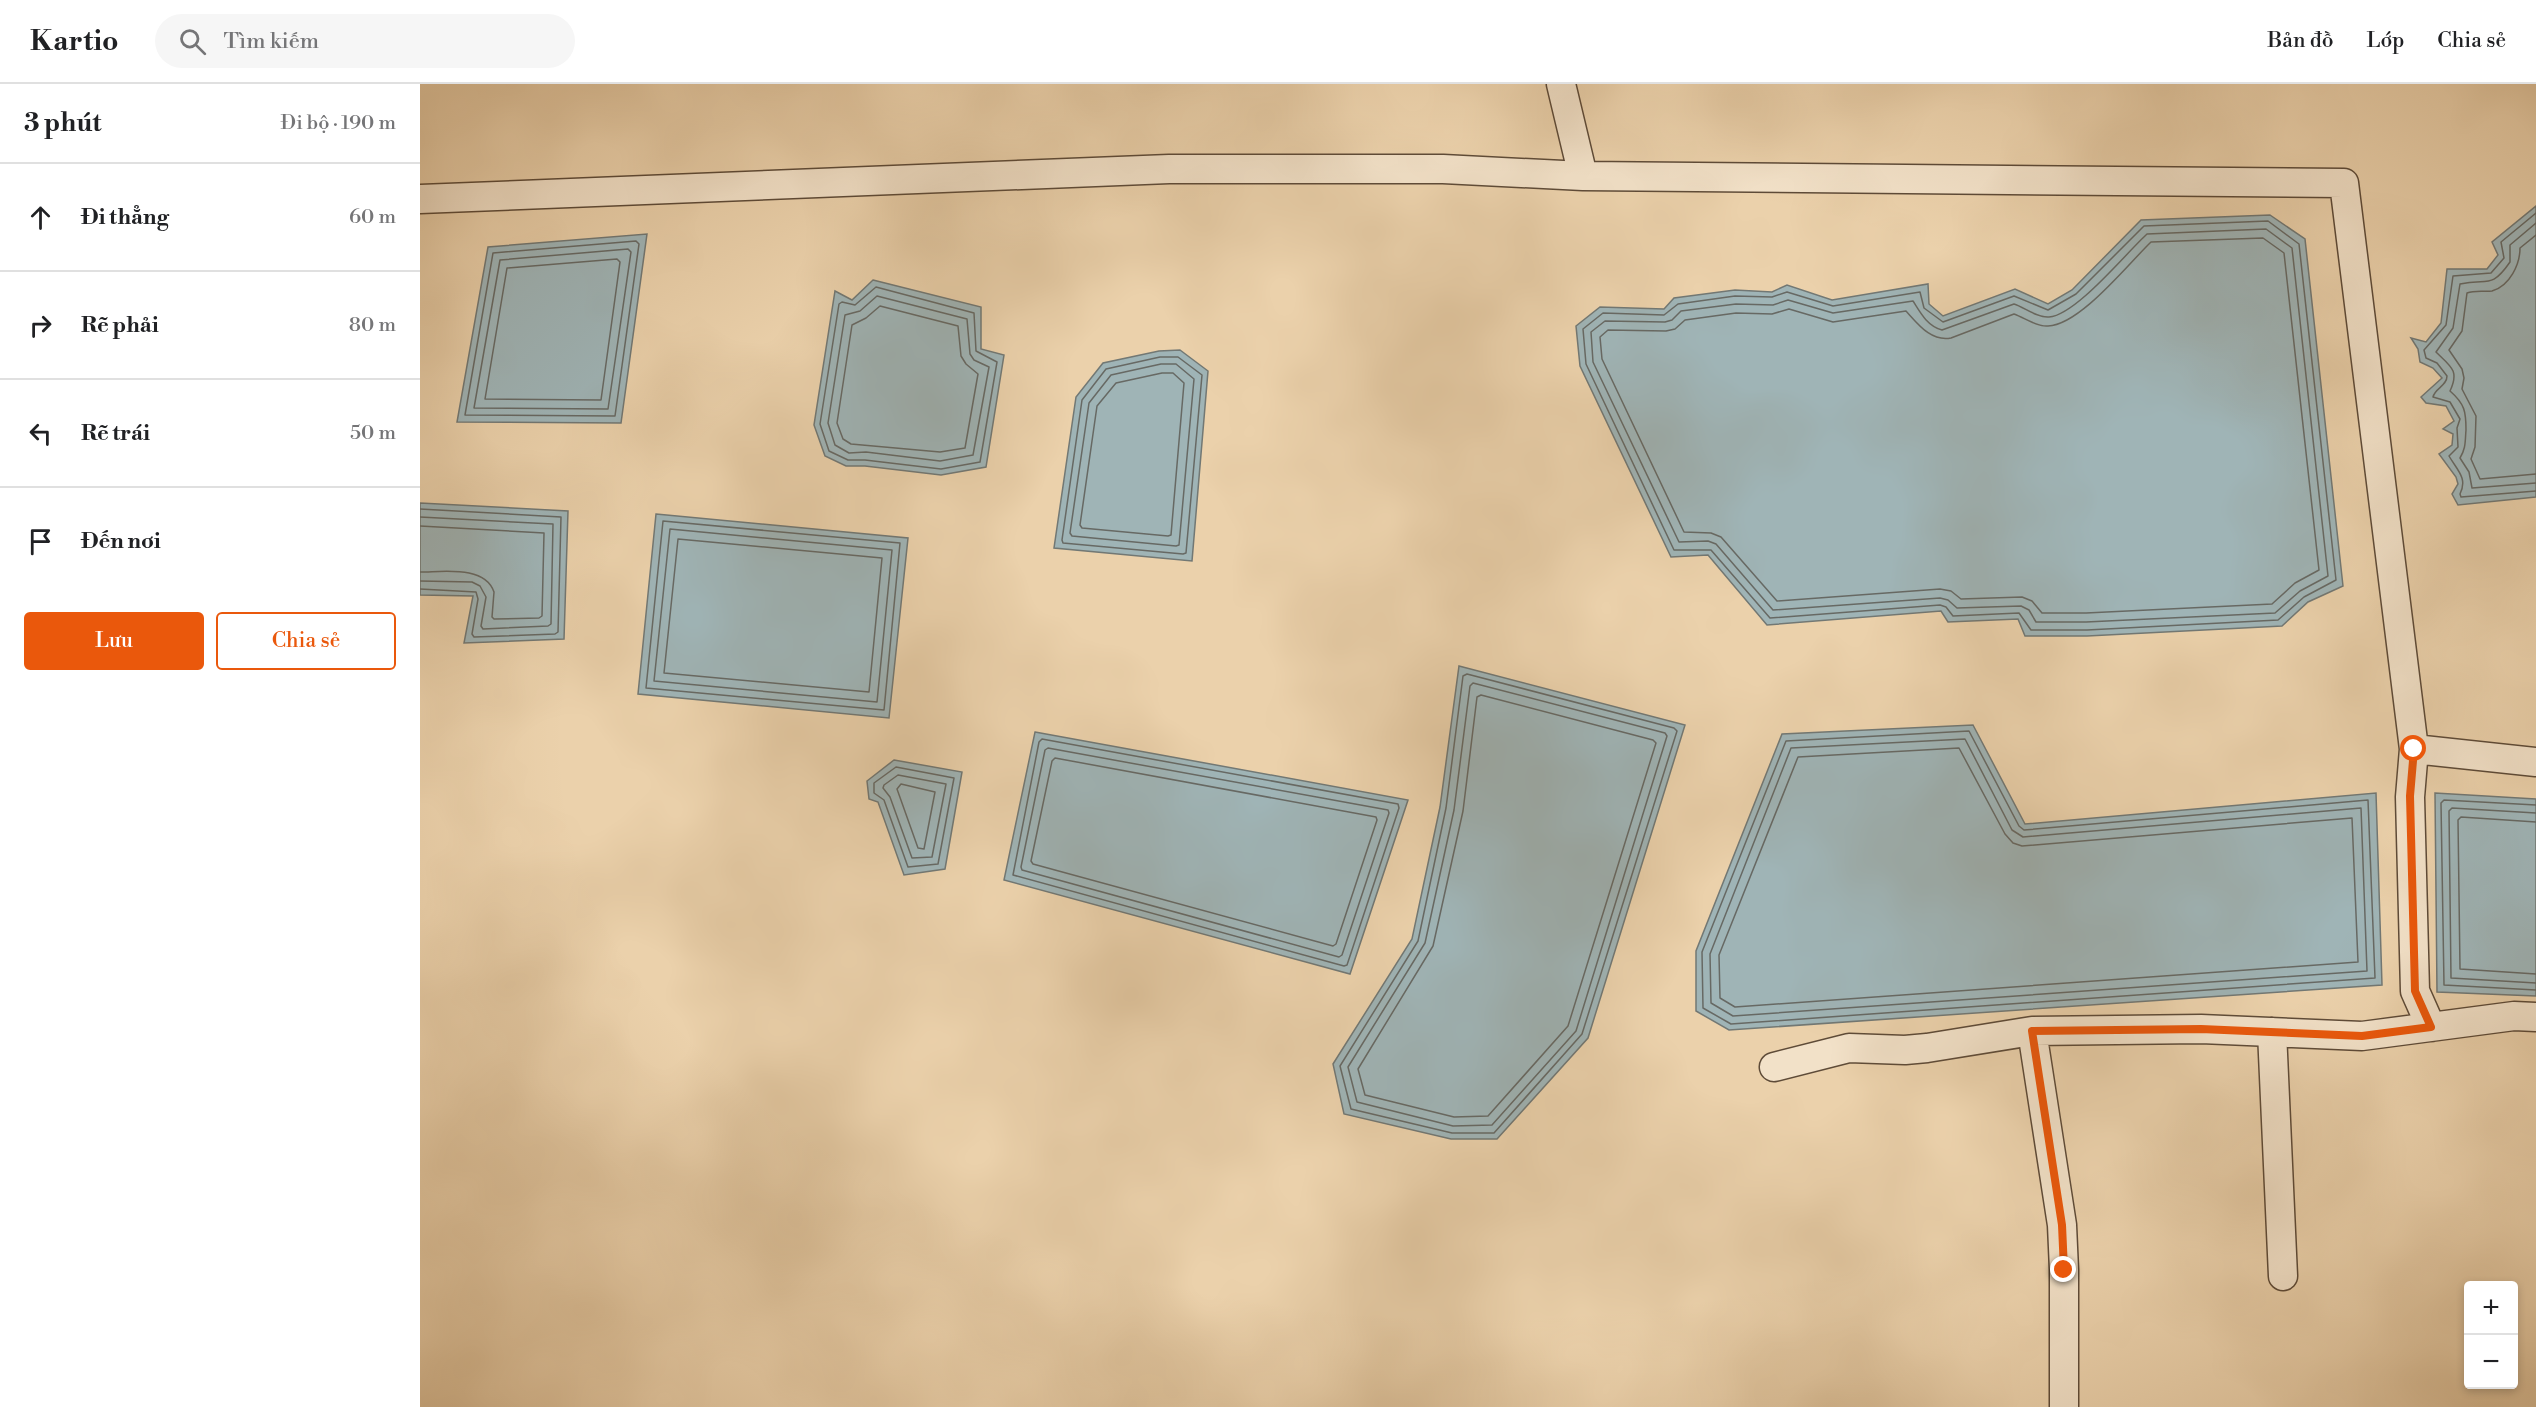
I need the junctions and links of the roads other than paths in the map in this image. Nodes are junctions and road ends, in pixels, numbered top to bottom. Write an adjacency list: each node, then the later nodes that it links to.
1 (1561, 84): 2 (street)
2 (1583, 176): 3 (street); 4 (street)
3 (420, 199)
4 (2414, 749): 5 (street); 7 (street)
5 (2536, 762)
6 (2536, 1017): 7 (street)
7 (2431, 1027): 9 (street)
8 (2032, 1031): 9 (street); 10 (street); 12 (street)
9 (2272, 1032): 11 (street)
10 (1774, 1067)
11 (2283, 1276)
12 (2064, 1407)

